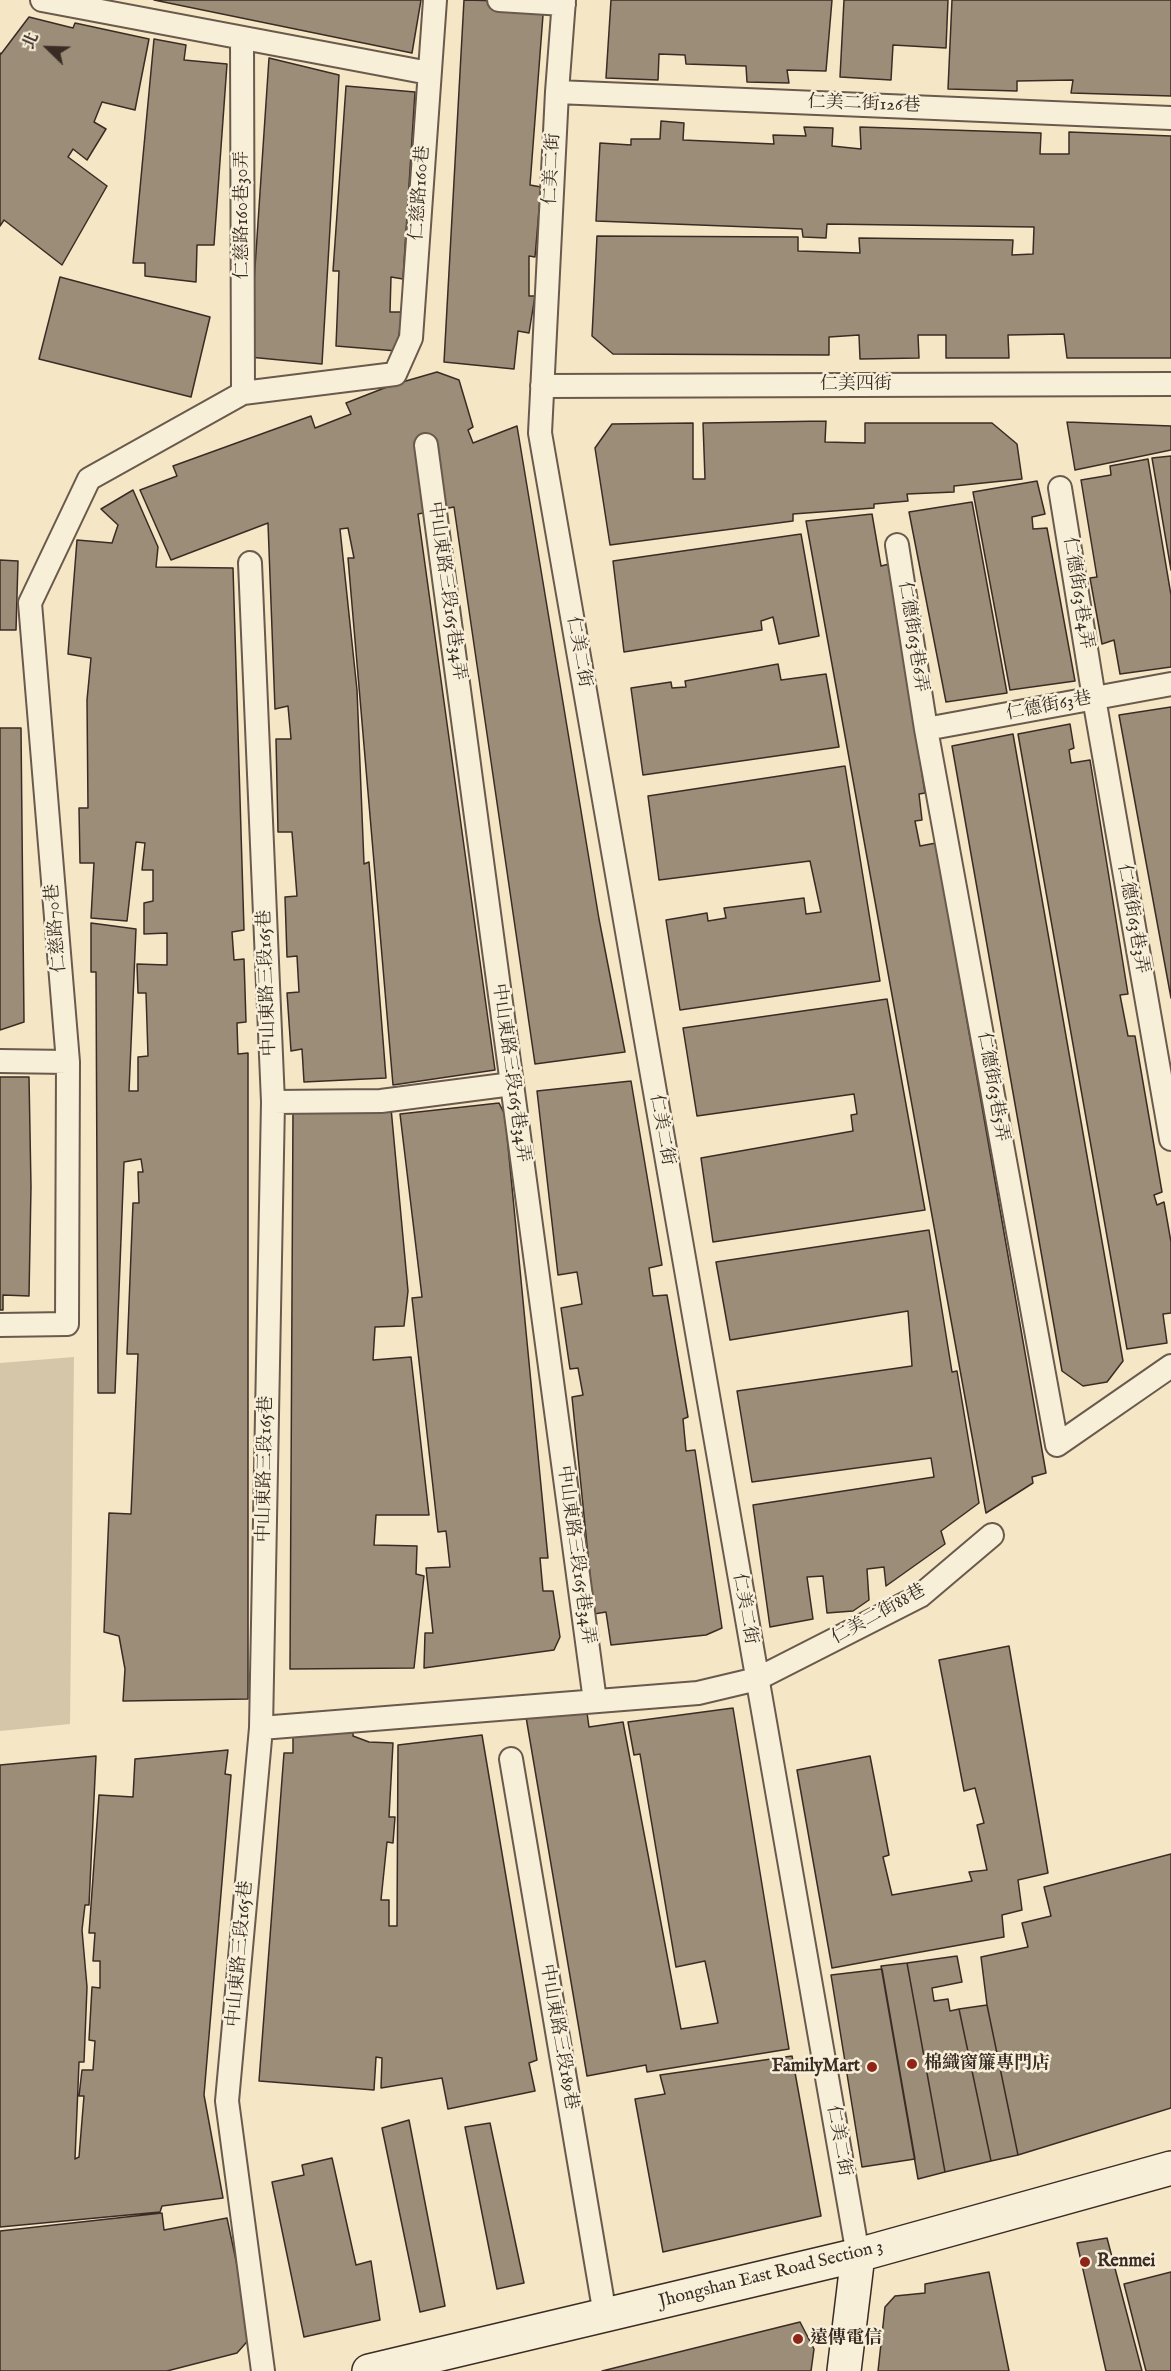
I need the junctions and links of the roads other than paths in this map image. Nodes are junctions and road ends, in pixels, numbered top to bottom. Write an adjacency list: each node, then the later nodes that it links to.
1 (42, 0): 5 (lane)
2 (435, 0): 6 (lane)
3 (499, 0): 4 (lane)
4 (564, 2): 7 (lane, 仁美二街)
5 (242, 38): 6 (lane); 11 (lane, 仁慈路160巷30弄)
6 (429, 73): 11 (lane, 仁慈路160巷)
7 (557, 92): 8 (lane, 仁美二街126巷); 10 (lane, 仁美二街)
8 (1171, 118)
9 (1171, 384): 10 (lane, 仁美四街)
10 (542, 386): 28 (lane, 仁美二街)
11 (243, 393): 13 (lane, 仁慈路160巷)
12 (426, 445): 22 (lane, 中山東路三段165巷34弄)
13 (89, 479): 21 (lane, 仁慈路70巷)
14 (1060, 488): 18 (lane, 仁德街63巷4弄)
15 (897, 545): 19 (lane, 仁德街63巷6弄)
16 (250, 563): 23 (lane, 中山東路三段165巷)
17 (1171, 684): 18 (lane, 仁德街63巷)
18 (1094, 698): 19 (lane, 仁德街63巷); 24 (lane, 仁德街63巷3弄)
19 (926, 729): 26 (lane, 仁德街63巷5弄)
20 (0, 1061): 21 (lane)
21 (68, 1062): 25 (lane, 仁慈路70巷)
22 (512, 1084): 23 (lane); 29 (lane, 中山東路三段165巷34弄)
23 (273, 1102): 30 (lane, 中山東路三段165巷)
24 (1171, 1139)
25 (0, 1325)
26 (1171, 1366)
27 (992, 1535): 28 (lane, 仁美二街88巷)
28 (757, 1679): 29 (lane, 仁美二街88巷); 33 (lane, 仁美二街)
29 (595, 1701): 30 (lane, 仁美二街88巷)
30 (261, 1728): 35 (lane, 中山東路三段165巷)
31 (511, 1759): 34 (lane, 中山東路三段189巷)
32 (1171, 2168): 33 (main road, Jhongshan East Road Section 3)
33 (858, 2255): 34 (main road, Jhongshan East Road Section 3); 37 (main road)
34 (605, 2315): 36 (main road, Jhongshan East Road Section 3)
35 (263, 2371)
36 (369, 2371)
37 (844, 2371)

